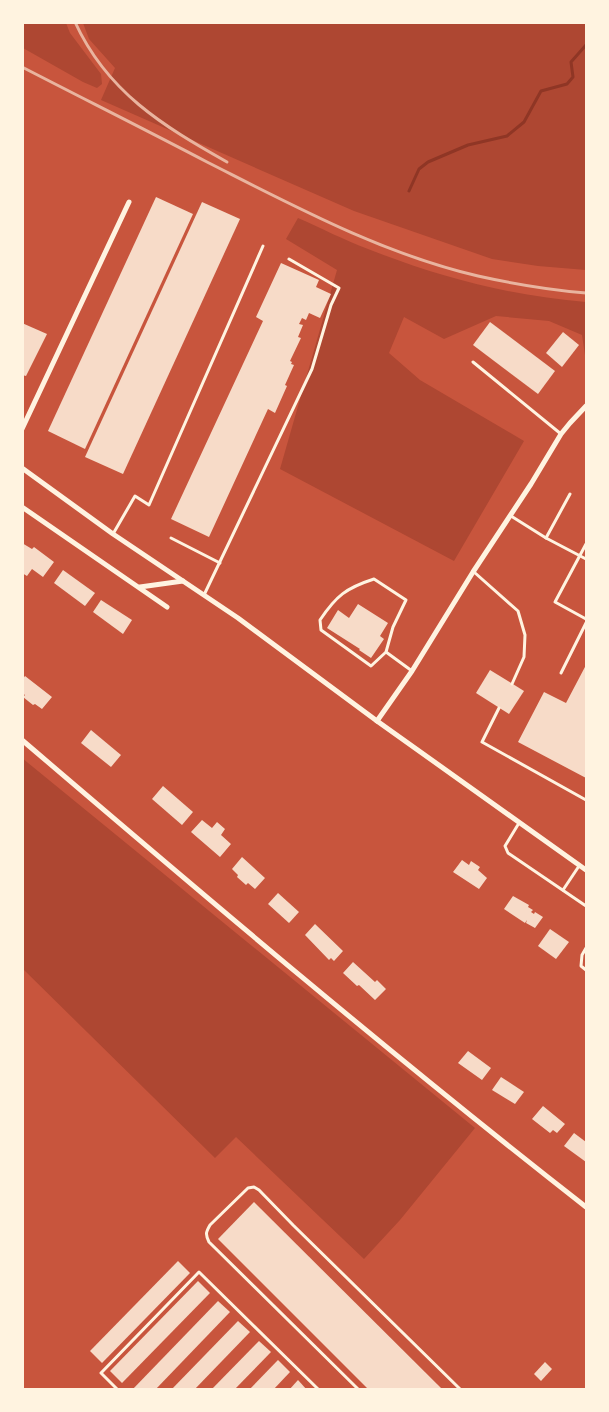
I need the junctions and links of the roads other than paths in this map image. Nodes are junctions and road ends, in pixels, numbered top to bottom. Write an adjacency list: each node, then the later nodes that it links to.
1 (129, 202): 6 (street)
2 (263, 246): 13 (lane)
3 (289, 259): 19 (lane)
4 (473, 362): 8 (lane)
5 (586, 406): 8 (street)
6 (25, 415): 7 (street)
7 (22, 429)
8 (562, 434): 12 (street)
9 (22, 468): 13 (street)
10 (570, 494): 15 (lane)
11 (22, 507): 22 (street)
12 (510, 515): 15 (lane); 20 (street)
13 (113, 534): 21 (street)
14 (171, 538): 19 (lane)
15 (546, 538): 17 (lane)
16 (586, 544): 17 (lane)
17 (580, 556): 18 (lane); 25 (lane)
18 (586, 559)
19 (220, 563): 23 (lane)
20 (473, 572): 27 (street); 29 (lane)
21 (184, 581): 22 (street); 23 (street)
22 (139, 587): 24 (street)
23 (204, 595): 31 (street)
24 (167, 607)
25 (586, 621): 28 (lane)
26 (386, 652): 26 (lane); 27 (lane)
27 (412, 671): 31 (street)
28 (560, 673)
29 (512, 684)
30 (499, 708): 33 (lane)
31 (377, 721): 34 (street)
32 (22, 740): 41 (street)
33 (586, 800)
34 (519, 822): 35 (street); 37 (lane)
35 (579, 865): 36 (street); 37 (lane)
36 (586, 870)
37 (563, 890): 38 (lane)
38 (586, 906)
39 (586, 948): 40 (lane)
40 (586, 970)
41 (586, 1207)
42 (118, 1390): 43 (lane)
43 (319, 1390)
44 (359, 1390): 45 (lane)
45 (461, 1390)

